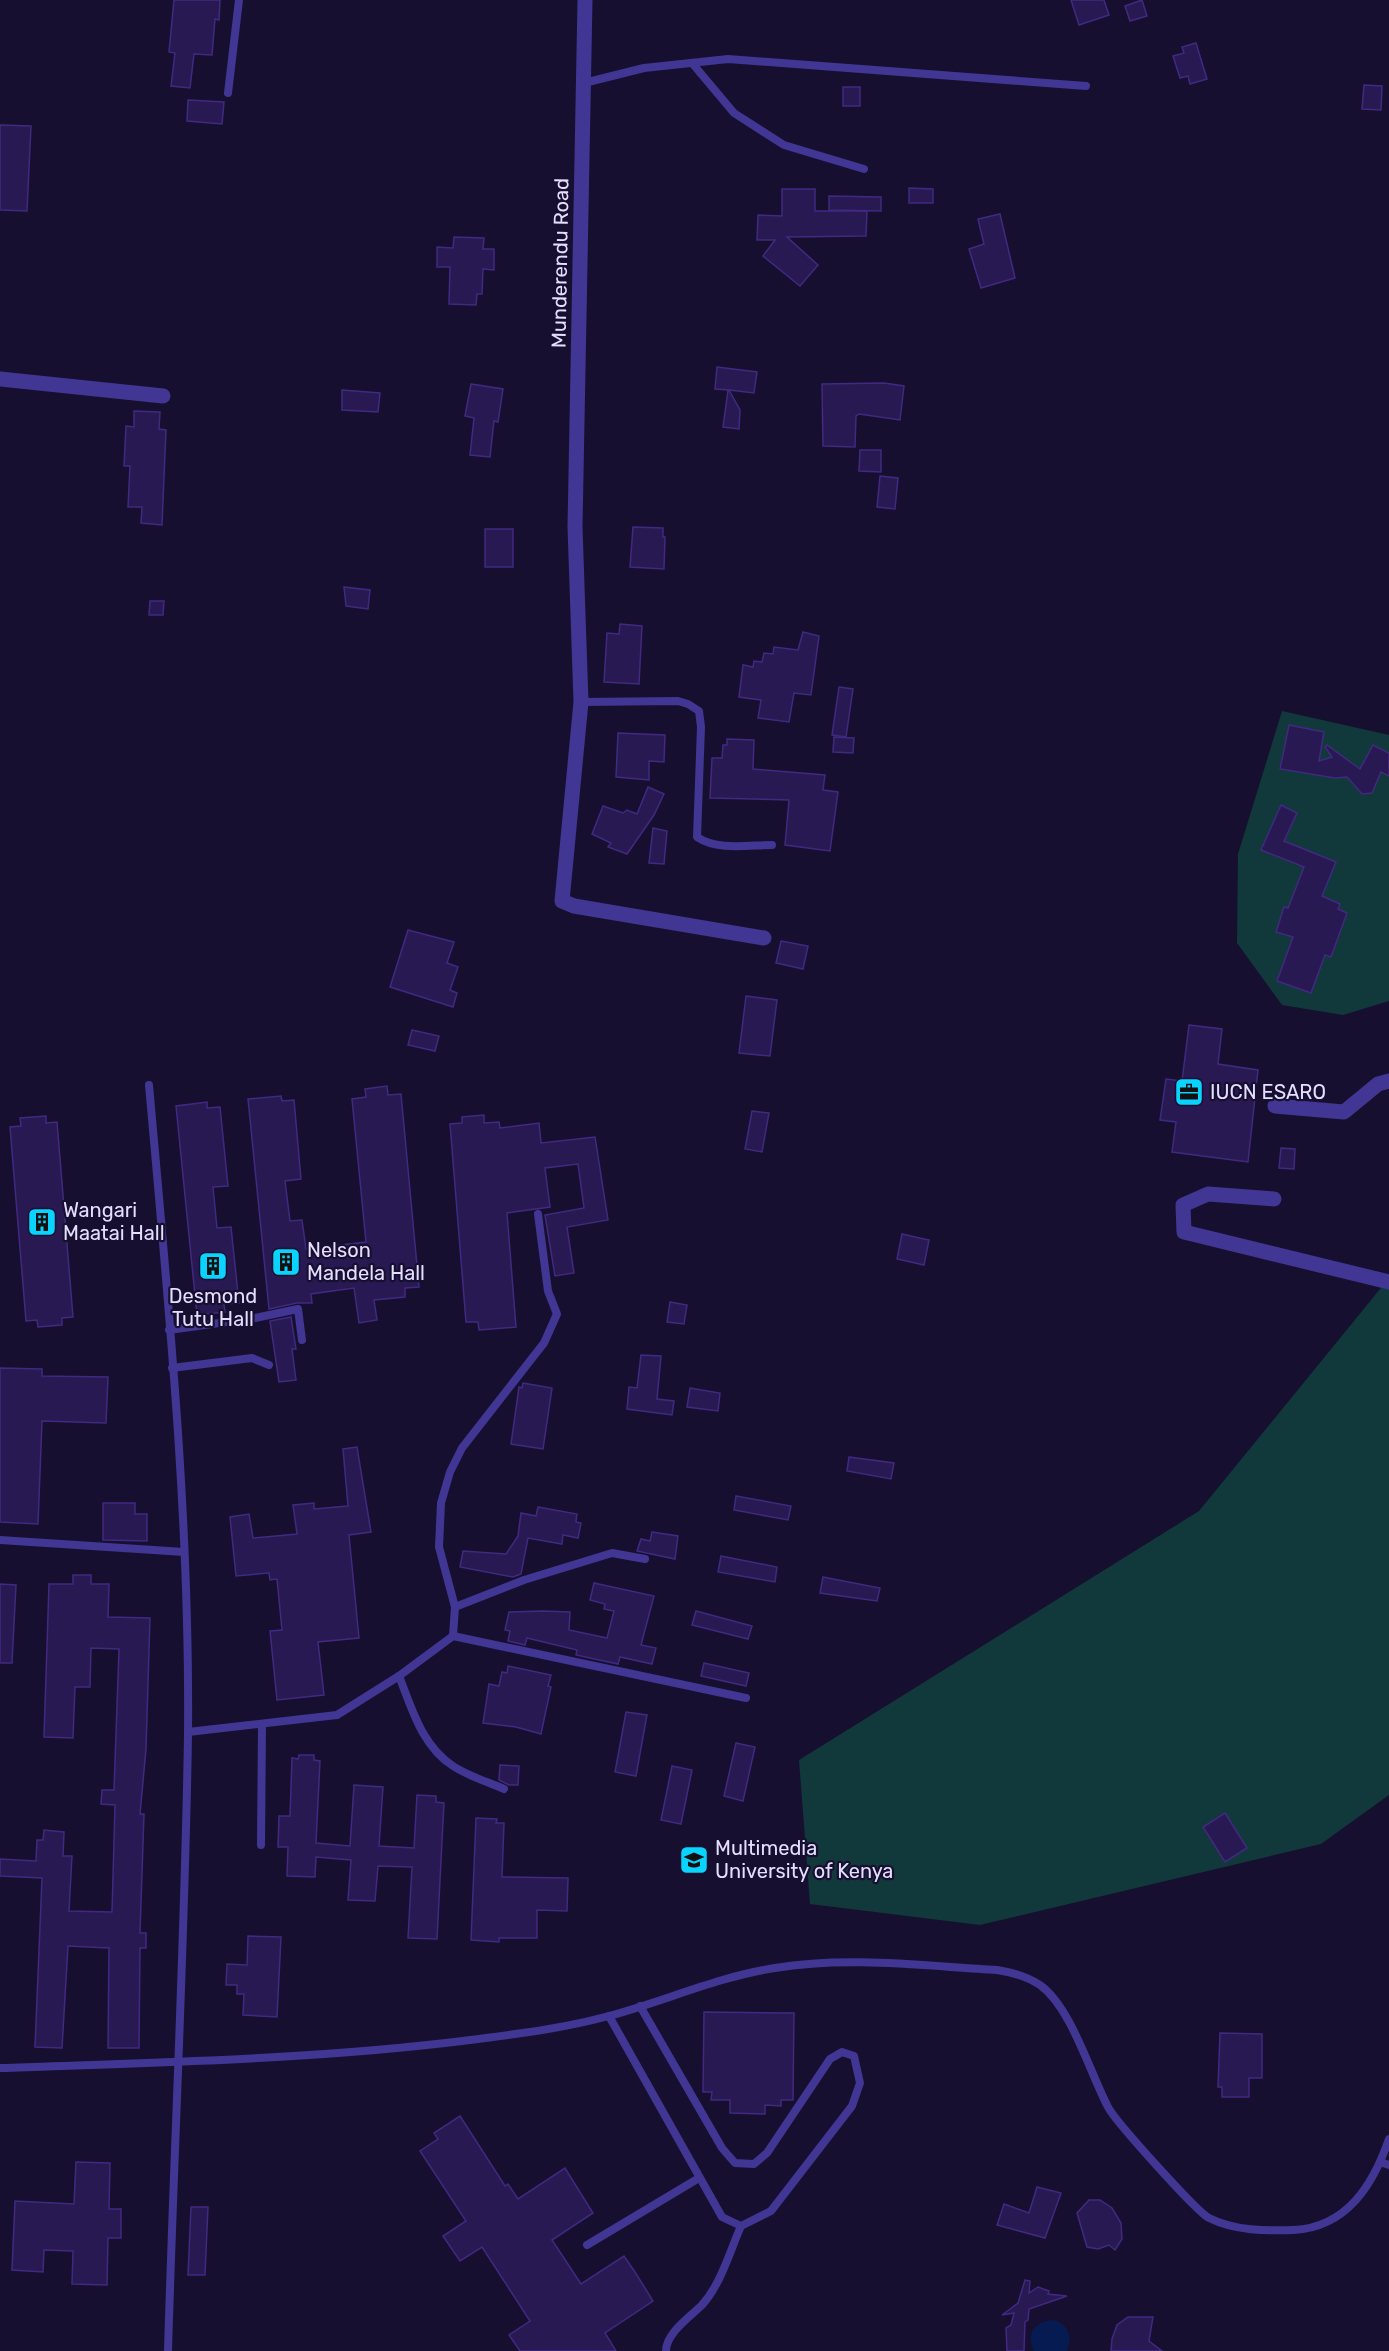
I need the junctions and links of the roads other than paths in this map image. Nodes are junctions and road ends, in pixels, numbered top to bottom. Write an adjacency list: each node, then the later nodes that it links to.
1 (239, 0): 6 (lane)
2 (585, 0): 4 (street, Munderendu Road)
3 (692, 63): 4 (lane); 5 (lane); 7 (lane)
4 (584, 83): 10 (street, Munderendu Road)
5 (1086, 86)
6 (228, 93)
7 (864, 169)
8 (0, 379): 9 (street)
9 (163, 396)
10 (581, 702): 11 (lane); 12 (street, Munderendu Road)
11 (772, 845)
12 (764, 938)
13 (1389, 1081): 15 (street)
14 (150, 1085): 19 (lane)
15 (1275, 1106)
16 (1274, 1199): 18 (street)
17 (538, 1214): 26 (lane)
18 (1389, 1282)
19 (170, 1330): 20 (lane); 22 (lane)
20 (302, 1340)
21 (269, 1365): 22 (lane)
22 (172, 1368): 24 (lane)
23 (0, 1540): 24 (lane)
24 (183, 1552): 31 (lane)
25 (645, 1559): 26 (lane)
26 (455, 1607): 27 (lane)
27 (453, 1636): 28 (lane); 29 (lane)
28 (399, 1676): 30 (lane); 32 (lane)
29 (746, 1698)
30 (262, 1724): 31 (lane); 33 (lane)
31 (188, 1732): 36 (lane)
32 (504, 1790)
33 (261, 1845)
34 (640, 2006): 35 (lane); 39 (lane); 41 (lane)
35 (609, 2016): 36 (lane); 40 (lane)
36 (177, 2062): 37 (lane); 43 (lane)
37 (0, 2068)
38 (1389, 2139): 39 (lane)
39 (1385, 2163)
40 (699, 2178): 41 (lane); 42 (lane)
41 (741, 2226): 44 (lane)
42 (587, 2245)
43 (168, 2351)
44 (666, 2351)

